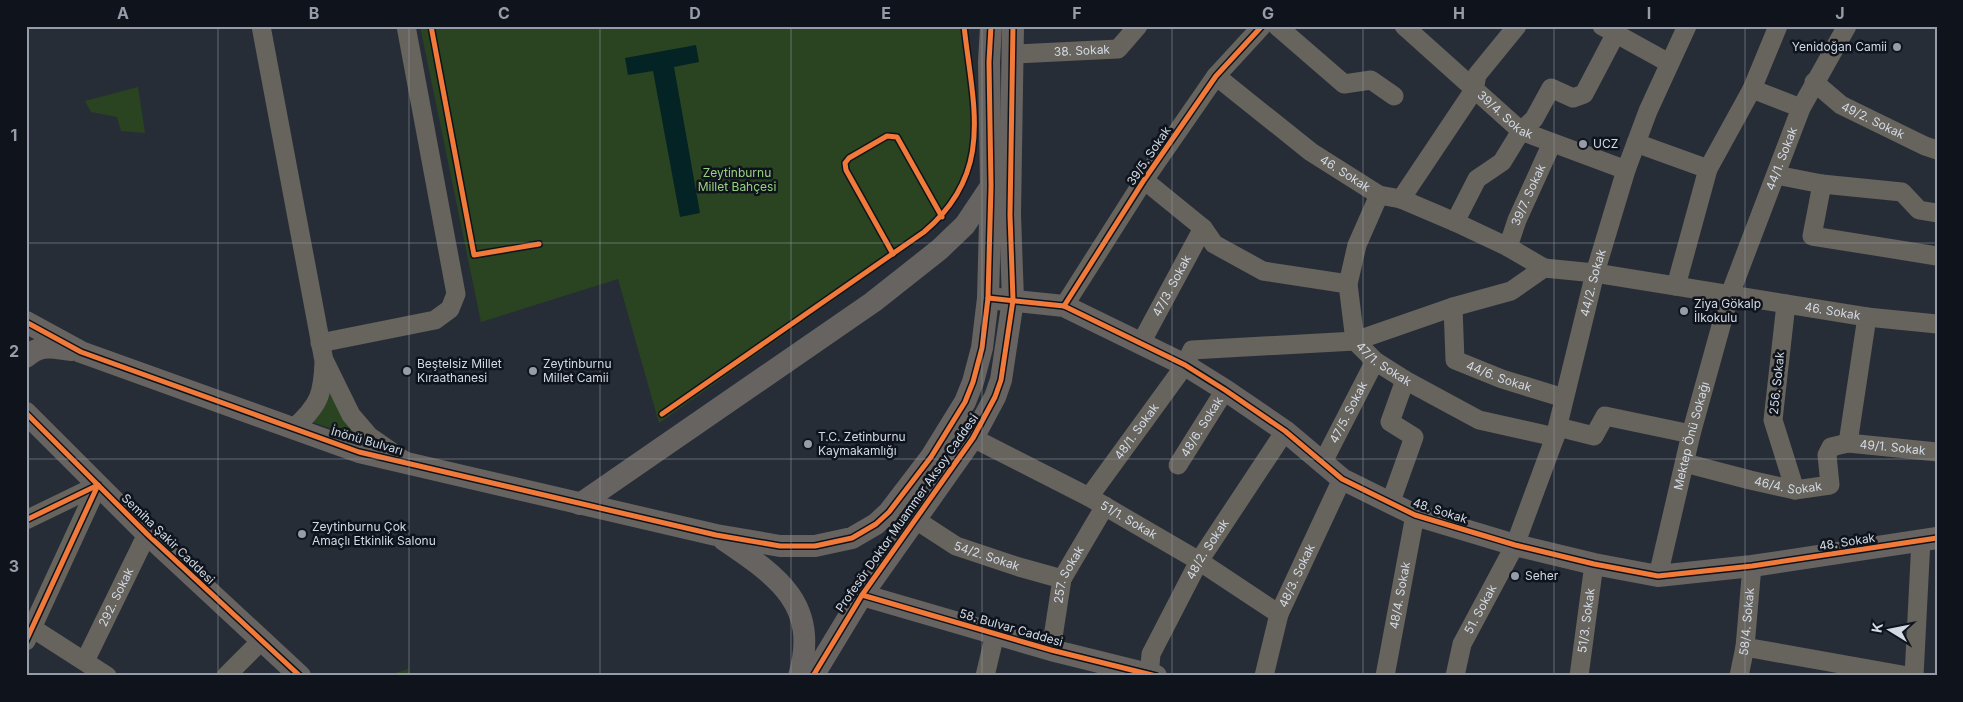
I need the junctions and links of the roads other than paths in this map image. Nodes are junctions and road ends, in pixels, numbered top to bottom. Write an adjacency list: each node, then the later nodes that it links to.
1 (261, 26): 55 (street)
2 (406, 26): 55 (street)
3 (991, 26): 31 (main road, Profesör Doktor Muammer Aksoy Caddesi)
4 (1013, 26): 14 (main road, Profesör Doktor Muammer Aksoy Caddesi)
5 (1138, 26): 14 (street, 38. Sokak)
6 (1262, 26): 16 (street, 39/5. Sokak)
7 (1277, 26): 20 (street)
8 (1404, 26): 19 (street, 39/4. Sokak)
9 (1517, 26): 19 (street)
10 (1687, 26): 15 (street, 44/2. Sokak)
11 (1778, 26): 18 (street)
12 (1847, 26): 17 (street, 44/1. Sokak)
13 (1608, 31): 15 (street); 22 (street)
14 (1014, 54): 45 (main road, Profesör Doktor Muammer Aksoy Caddesi)
15 (1669, 63): 24 (street, 44/2. Sokak)
16 (1216, 76): 29 (street, 39/5. Sokak); 32 (street, 46. Sokak)
17 (1814, 82): 21 (street, 44/1. Sokak); 25 (street, 49/2. Sokak)
18 (1752, 89): 21 (street); 26 (street)
19 (1474, 90): 22 (street, 39/4. Sokak); 33 (street)
20 (1394, 96)
21 (1801, 108): 28 (street, 44/1. Sokak)
22 (1522, 131): 23 (street, 39/4. Sokak); 35 (street)
23 (1552, 143): 27 (street, 39/4. Sokak); 37 (street, 39/7. Sokak)
24 (1636, 143): 26 (street); 27 (street, 44/2. Sokak)
25 (1937, 150)
26 (1708, 168): 42 (street)
27 (1626, 170): 40 (street, 44/2. Sokak)
28 (1776, 174): 30 (street); 43 (street, 44/1. Sokak)
29 (1144, 180): 36 (street); 47 (street, 39/5. Sokak)
30 (1822, 184): 34 (street); 38 (street)
31 (991, 186): 44 (main road, Profesör Doktor Muammer Aksoy Caddesi); 79 (main road)
32 (1379, 195): 33 (street, 46. Sokak); 41 (street, 47/1. Sokak)
33 (1401, 199): 35 (street, 46. Sokak)
34 (1937, 213)
35 (1455, 222): 37 (street, 46. Sokak)
36 (1203, 228): 41 (street); 53 (street, 47/3. Sokak)
37 (1508, 247): 39 (street, 46. Sokak)
38 (1937, 256)
39 (1544, 268): 40 (street, 46. Sokak); 48 (street)
40 (1596, 273): 42 (street, 46. Sokak); 61 (street, 44/2. Sokak)
41 (1348, 284): 52 (street, 47/1. Sokak)
42 (1676, 286): 43 (street, 46. Sokak)
43 (1729, 297): 46 (street, 46. Sokak); 67 (street, Mektep Önü Sokağı)
44 (988, 298): 45 (main road, 48. Sokak); 85 (main road, Profesör Doktor Muammer Aksoy Caddesi)
45 (1013, 300): 47 (main road, 48. Sokak); 68 (main road, Profesör Doktor Muammer Aksoy Caddesi)
46 (1786, 304): 49 (street, 46. Sokak); 77 (street, 256. Sokak)
47 (1064, 306): 53 (main road, 48. Sokak)
48 (1453, 307): 52 (street); 61 (street, 44/6. Sokak)
49 (1867, 318): 51 (street, 46. Sokak); 69 (street)
50 (26, 322): 54 (main road, İnönü Bulvarı)
51 (1937, 324)
52 (1354, 341): 57 (street, 47/1. Sokak); 58 (street, 48/1. Sokak)
53 (1141, 343): 58 (main road, 48. Sokak)
54 (81, 352): 56 (main road); 64 (main road, İnönü Bulvarı)
55 (322, 352): 64 (street); 72 (street)
56 (26, 357)
57 (1375, 361): 59 (street, 47/1. Sokak); 73 (street, 47/5. Sokak)
58 (1185, 365): 60 (main road, 48. Sokak); 78 (street, 48/1. Sokak)
59 (1405, 380): 66 (street, 47/1. Sokak); 80 (street)
60 (1225, 390): 65 (main road, 48. Sokak); 74 (street, 48/6. Sokak)
61 (1564, 398): 66 (street, 44/2. Sokak)
62 (26, 400): 63 (main road, Semiha Şakir Caddesi)
63 (34, 421): 76 (main road, Semiha Şakir Caddesi)
64 (294, 428): 72 (main road, İnönü Bulvarı)
65 (1285, 432): 73 (main road, 48. Sokak); 88 (street, 48/2. Sokak)
66 (1557, 432): 67 (street, 47/1. Sokak); 87 (street, 44/2. Sokak)
67 (1691, 434): 71 (street, Mektep Önü Sokağı)
68 (974, 438): 78 (street, 51/1. Sokak); 83 (main road, Profesör Doktor Muammer Aksoy Caddesi)
69 (1848, 443): 70 (street, 49/1. Sokak); 77 (street, 46/4. Sokak)
70 (1937, 452)
71 (1685, 463): 77 (street, 46/4. Sokak); 91 (street, Mektep Önü Sokağı)
72 (409, 464): 79 (main road, İnönü Bulvarı)
73 (1322, 464): 75 (main road, 48. Sokak)
74 (1178, 465)
75 (1342, 479): 80 (main road, 48. Sokak); 94 (street, 48/3. Sokak)
76 (98, 485): 82 (street); 84 (main road, Semiha Şakir Caddesi); 95 (street)
77 (1795, 490)
78 (1097, 502): 88 (street, 51/1. Sokak); 92 (street, 257. Sokak)
79 (580, 504): 85 (main road, İnönü Bulvarı)
80 (1390, 504): 81 (main road, 48. Sokak)
81 (1415, 515): 87 (main road, 48. Sokak); 112 (street, 48/4. Sokak)
82 (26, 520)
83 (916, 520): 92 (street, 54/2. Sokak); 93 (main road, Profesör Doktor Muammer Aksoy Caddesi)
84 (147, 534): 97 (main road, Semiha Şakir Caddesi); 100 (street, 292. Sokak)
85 (716, 535): 108 (main road)
86 (1929, 539): 90 (main road, 48. Sokak); 116 (street)
87 (1515, 544): 89 (main road, 48. Sokak); 113 (street, 51. Sokak)
88 (1199, 561): 94 (street, 51/1. Sokak); 103 (street, 48/2. Sokak)
89 (1594, 564): 91 (main road, 48. Sokak); 104 (street, 51/3. Sokak)
90 (1752, 566): 91 (main road, 48. Sokak); 98 (street, 58/4. Sokak)
91 (1658, 576)
92 (1062, 579): 99 (street, 257. Sokak)
93 (862, 595): 96 (main road, 58. Bulvar Caddesi); 109 (main road, Profesör Doktor Muammer Aksoy Caddesi)
94 (1279, 614): 111 (street, 48/3. Sokak)
95 (28, 631): 100 (street)
96 (995, 634): 99 (main road, 58. Bulvar Caddesi); 110 (street)
97 (261, 641): 106 (street); 107 (main road, Semiha Şakir Caddesi)
98 (1745, 647): 102 (street); 114 (street, 58/4. Sokak)
99 (1052, 650): 101 (main road, 58. Bulvar Caddesi)
100 (85, 661): 105 (street)
101 (1122, 672): 103 (main road, 58. Bulvar Caddesi)
102 (1885, 674): 115 (street)
103 (1151, 675)
104 (1582, 675)
105 (107, 676)
106 (226, 676)
107 (300, 676)
108 (799, 676)
109 (813, 676)
110 (984, 676)
111 (1264, 676)
112 (1385, 676)
113 (1455, 676)
114 (1739, 676)
115 (1908, 676)
116 (1914, 676)

